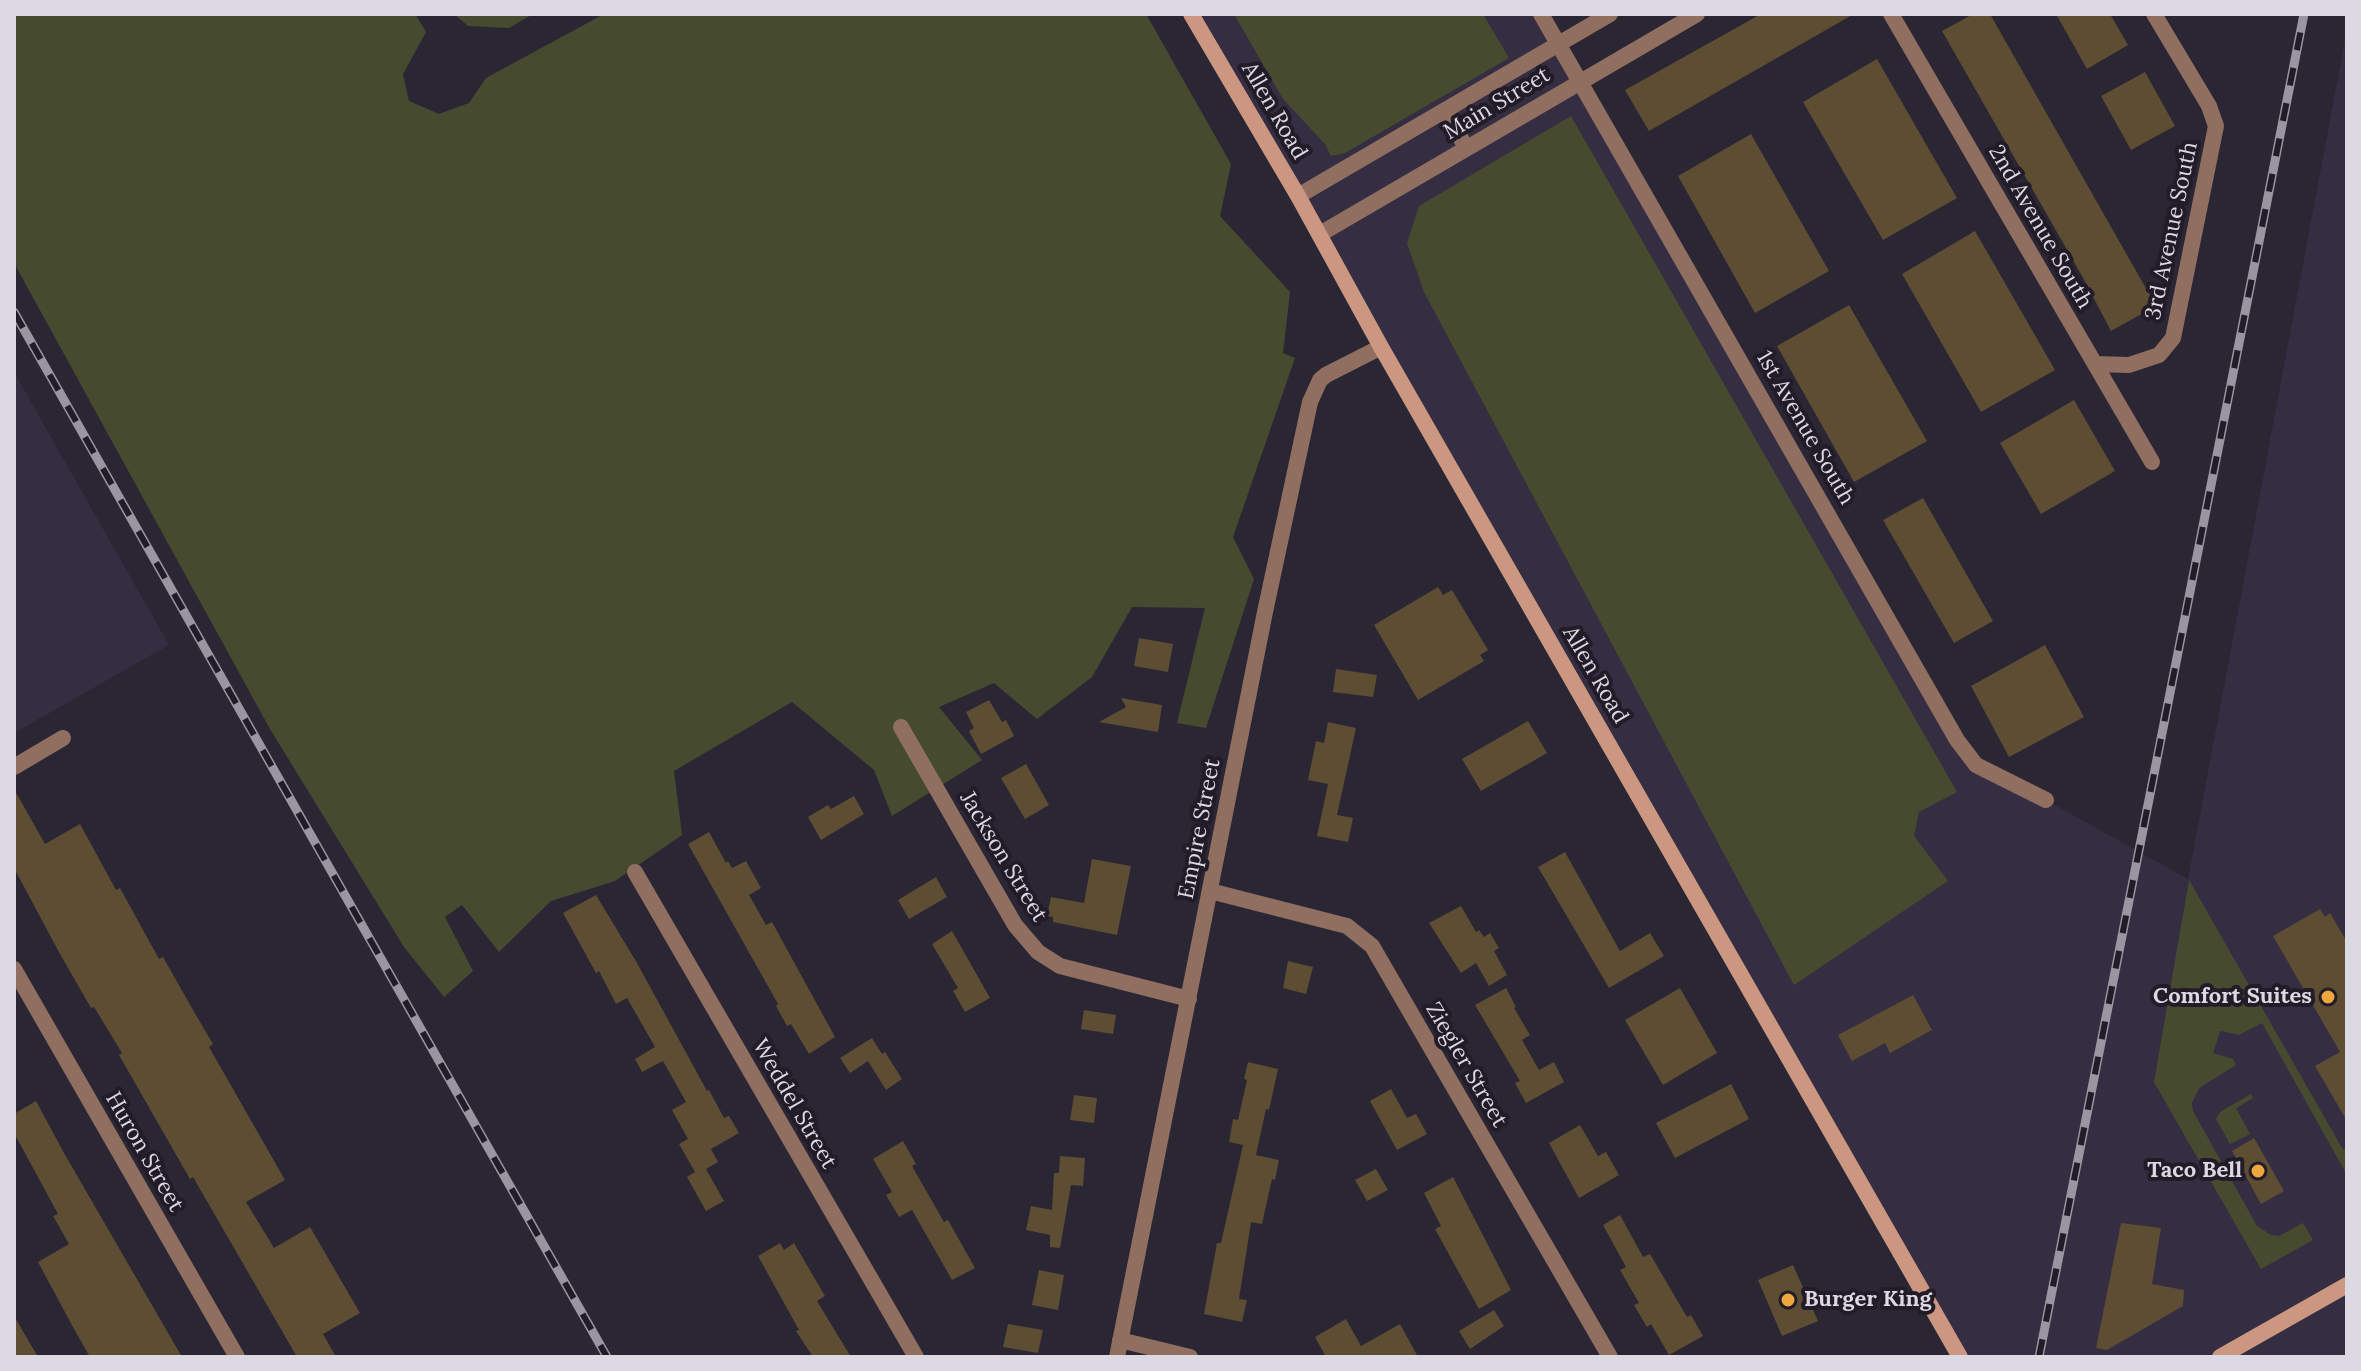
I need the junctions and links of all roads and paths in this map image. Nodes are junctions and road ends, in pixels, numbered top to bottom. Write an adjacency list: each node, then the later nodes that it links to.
1 (1191, 14): 11 (main road, Allen Road)
2 (1541, 14): 7 (street, 1st Avenue South)
3 (1610, 14): 7 (street, Main Street)
4 (1697, 14): 8 (street, Main Street)
5 (1891, 14): 14 (street, 2nd Avenue South)
6 (2154, 14): 14 (street, 3rd Avenue South)
7 (1558, 44): 8 (street, 1st Avenue South); 9 (street, Main Street)
8 (1581, 80): 10 (street, Main Street); 19 (street, 1st Avenue South)
9 (1446, 111): 10 (street); 11 (street, Main Street)
10 (1466, 148): 12 (street, Main Street)
11 (1298, 196): 12 (main road, Allen Road)
12 (1320, 234): 13 (main road, Allen Road)
13 (1381, 347): 21 (street, Empire Street); 30 (main road, Allen Road)
14 (2095, 364): 15 (street, 2nd Avenue South)
15 (2152, 462)
16 (901, 727): 23 (street, Jackson Street)
17 (63, 738): 18 (street)
18 (14, 767)
19 (2046, 800)
20 (635, 872): 27 (street, Weddel Street)
21 (1210, 891): 23 (street, Empire Street); 29 (street, Ziegler Street)
22 (14, 969): 26 (street, Huron Street)
23 (1189, 999): 25 (street, Empire Street)
24 (2347, 1285): 31 (main road)
25 (1119, 1349): 28 (street)
26 (237, 1357)
27 (916, 1357)
28 (1190, 1357)
29 (1610, 1357)
30 (1960, 1357)
31 (2220, 1357)

